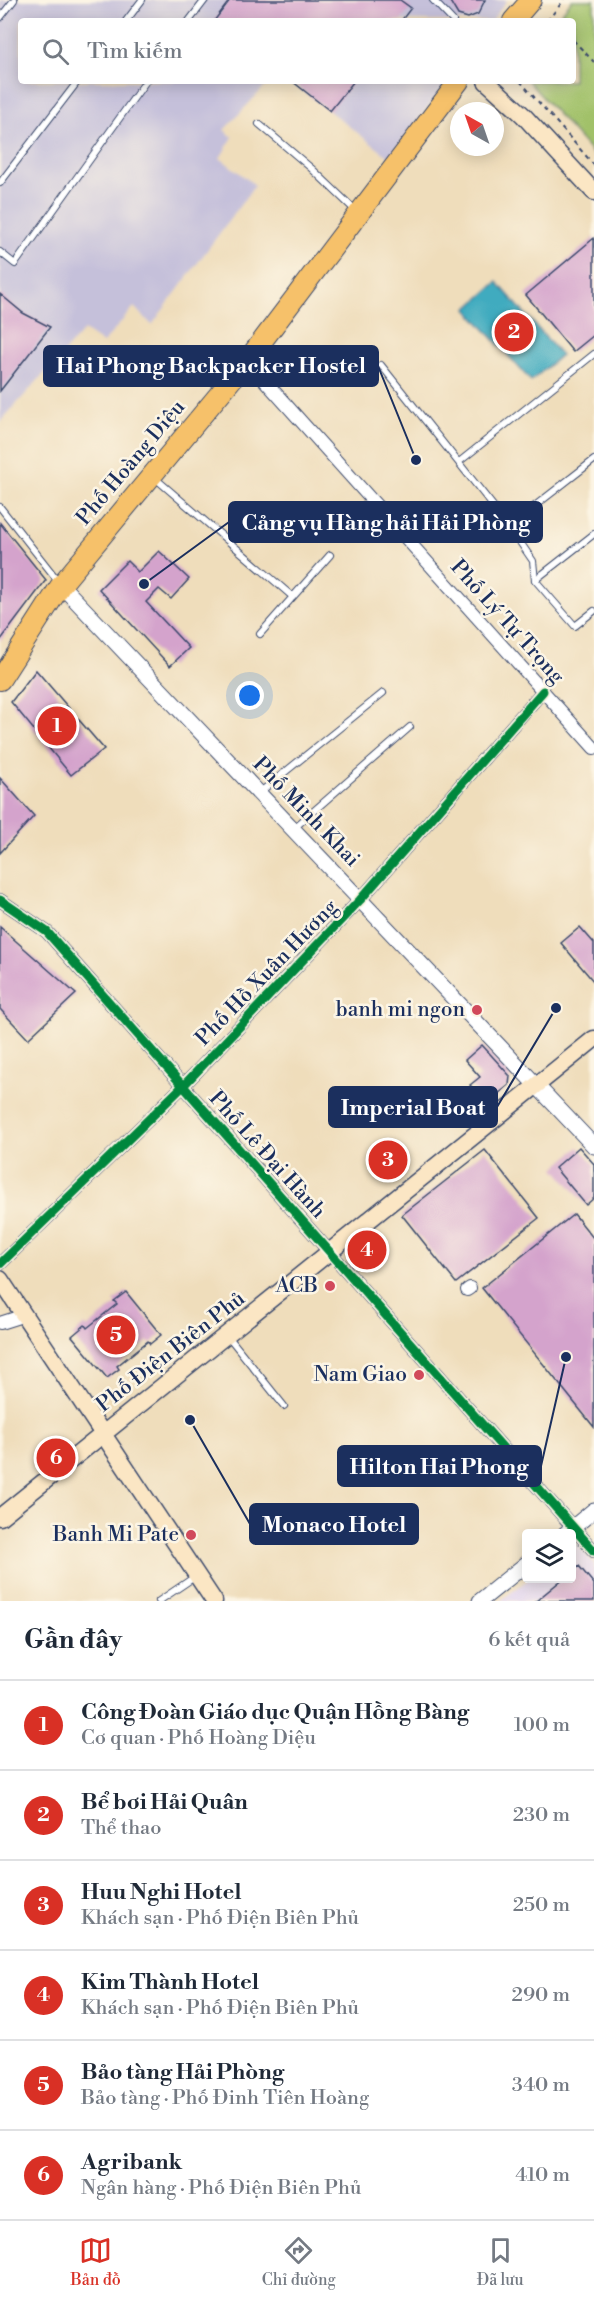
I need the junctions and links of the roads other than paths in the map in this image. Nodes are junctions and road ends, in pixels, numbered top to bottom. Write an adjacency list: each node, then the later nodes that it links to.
1 (14, 0): 6 (lane)
2 (142, 0): 7 (lane)
3 (205, 0): 8 (lane)
4 (433, 0): 9 (lane)
5 (531, 0): 10 (main road)
6 (0, 18)
7 (128, 18)
8 (191, 18)
9 (450, 18)
10 (516, 18)
11 (76, 84): 16 (lane)
12 (144, 84): 19 (lane)
13 (457, 84): 18 (main road, Phố Hoàng Diệu)
14 (489, 84): 17 (main road)
15 (259, 124): 18 (lane)
16 (0, 183)
17 (594, 192)
18 (358, 212): 21 (main road, Phố Hoàng Diệu)
19 (0, 252)
20 (594, 354): 24 (lane)
21 (246, 361): 25 (main road, Phố Hoàng Diệu); 36 (street, Phố Lý Tự Trọng)
22 (381, 365): 24 (lane)
23 (594, 460): 27 (lane)
24 (459, 462): 27 (lane)
25 (152, 475): 31 (main road, Phố Hoàng Diệu); 32 (lane)
26 (0, 507): 31 (lane)
27 (509, 526): 30 (lane)
28 (594, 534): 30 (lane)
29 (330, 555): 32 (lane)
30 (535, 580): 33 (lane)
31 (62, 585): 35 (main road, Phố Hoàng Diệu); 40 (street, Phố Minh Khai)
32 (293, 597): 34 (lane)
33 (594, 611)
34 (260, 634)
35 (0, 680)
36 (543, 691): 39 (street, Phố Lý Tự Trọng); 43 (street, Phố Hồ Xuân Hương)
37 (383, 693): 40 (lane)
38 (410, 727): 41 (lane)
39 (594, 748)
40 (259, 794): 41 (street, Phố Minh Khai)
41 (293, 829): 43 (street, Phố Minh Khai)
42 (0, 900): 45 (street, Phố Lê Đại Hành)
43 (360, 900): 45 (street, Phố Hồ Xuân Hương); 46 (street, Phố Minh Khai)
44 (594, 1039): 46 (main road, Phố Điện Biên Phủ)
45 (183, 1086): 48 (street, Phố Lê Đại Hành); 49 (street, Phố Hồ Xuân Hương)
46 (537, 1086): 47 (street, Phố Minh Khai); 48 (main road, Phố Điện Biên Phủ)
47 (594, 1146)
48 (331, 1253): 53 (main road, Phố Điện Biên Phủ); 58 (street, Phố Lê Đại Hành)
49 (0, 1264)
50 (0, 1280): 51 (main road)
51 (22, 1316): 52 (street); 55 (main road)
52 (0, 1323)
53 (228, 1335): 54 (lane); 55 (main road, Phố Điện Biên Phủ)
54 (284, 1406)
55 (103, 1435): 57 (main road, Phố Điện Biên Phủ); 63 (main road)
56 (594, 1510): 59 (street)
57 (0, 1517)
58 (568, 1529)
59 (570, 1529)
60 (576, 1536): 61 (street, Phố Lê Đại Hành)
61 (594, 1551)
62 (522, 1567): 66 (street)
63 (197, 1575): 64 (lane); 65 (main road)
64 (159, 1601)
65 (214, 1601)
66 (480, 1601)

